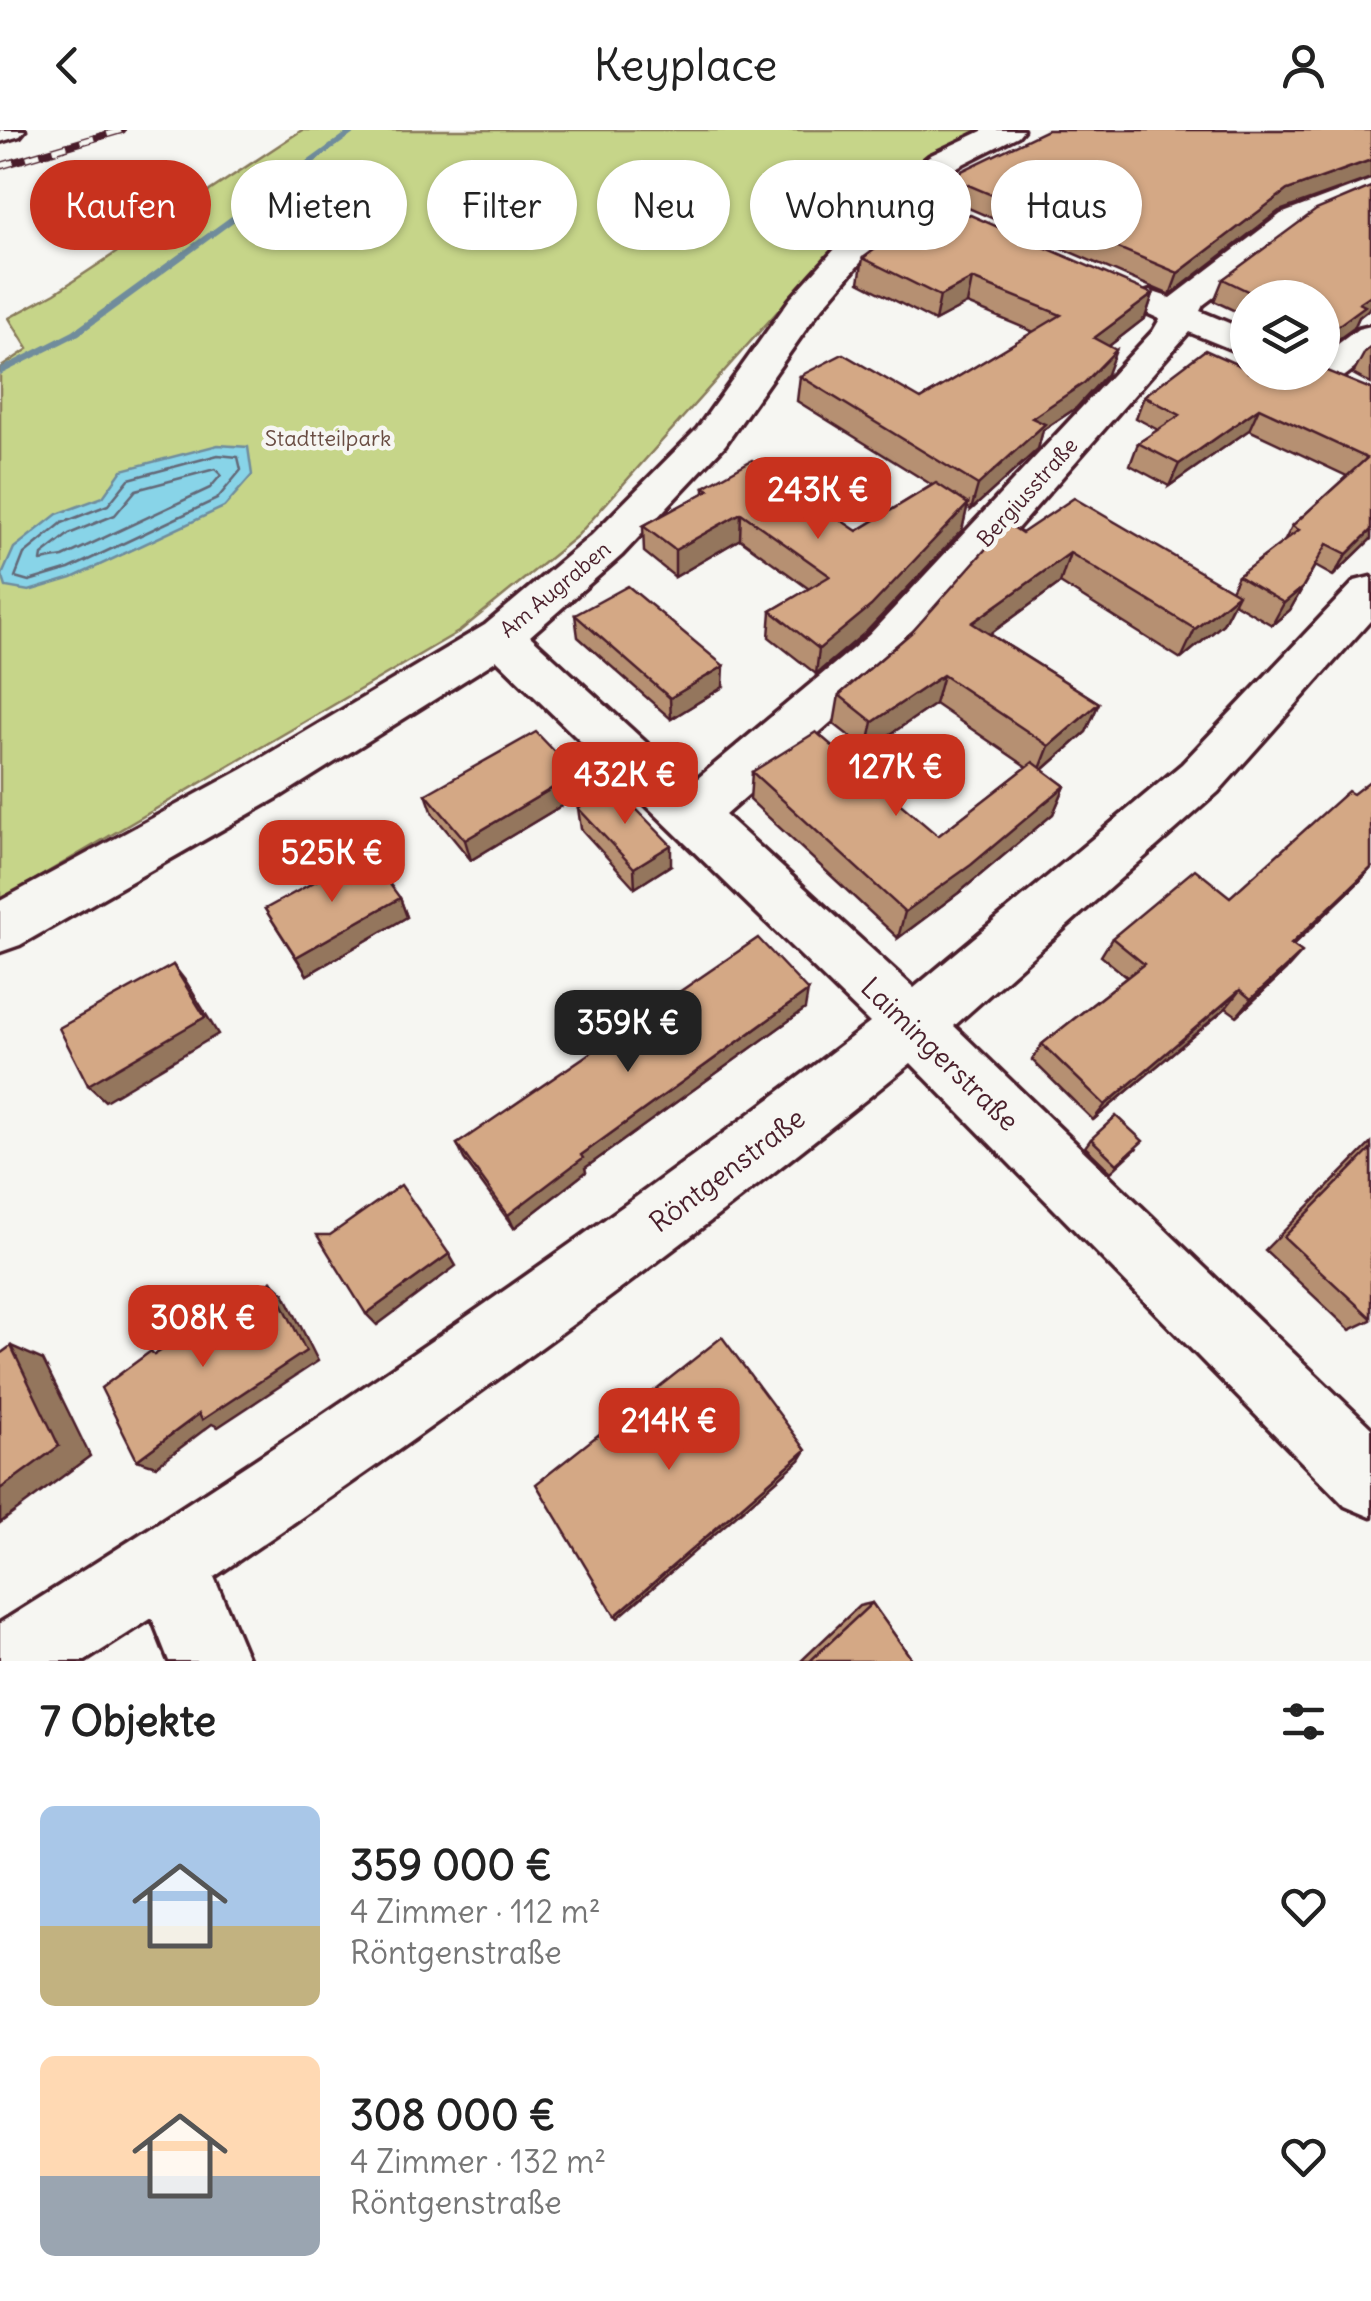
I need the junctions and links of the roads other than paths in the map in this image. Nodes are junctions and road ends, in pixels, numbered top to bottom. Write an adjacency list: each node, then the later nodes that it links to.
1 (10, 130): 3 (street)
2 (1008, 130): 13 (street, Am Augraben)
3 (0, 133)
4 (1371, 189): 6 (street, Bergiusstraße)
5 (1129, 292): 6 (street)
6 (1181, 315): 7 (street); 14 (street, Bergiusstraße)
7 (1230, 337)
8 (1371, 338): 9 (street)
9 (1340, 358)
10 (1340, 386): 11 (street)
11 (1354, 392)
12 (1371, 592): 16 (street, Röntgenstraße)
13 (501, 636): 14 (street, Laimingerstraße); 15 (street, Am Augraben)
14 (690, 815): 16 (street, Laimingerstraße)
15 (0, 928)
16 (915, 1027): 17 (street, Laimingerstraße); 18 (street, Röntgenstraße)
17 (1370, 1476)
18 (169, 1563): 19 (street, Röntgenstraße); 20 (street)
19 (13, 1661)
20 (209, 1661)

